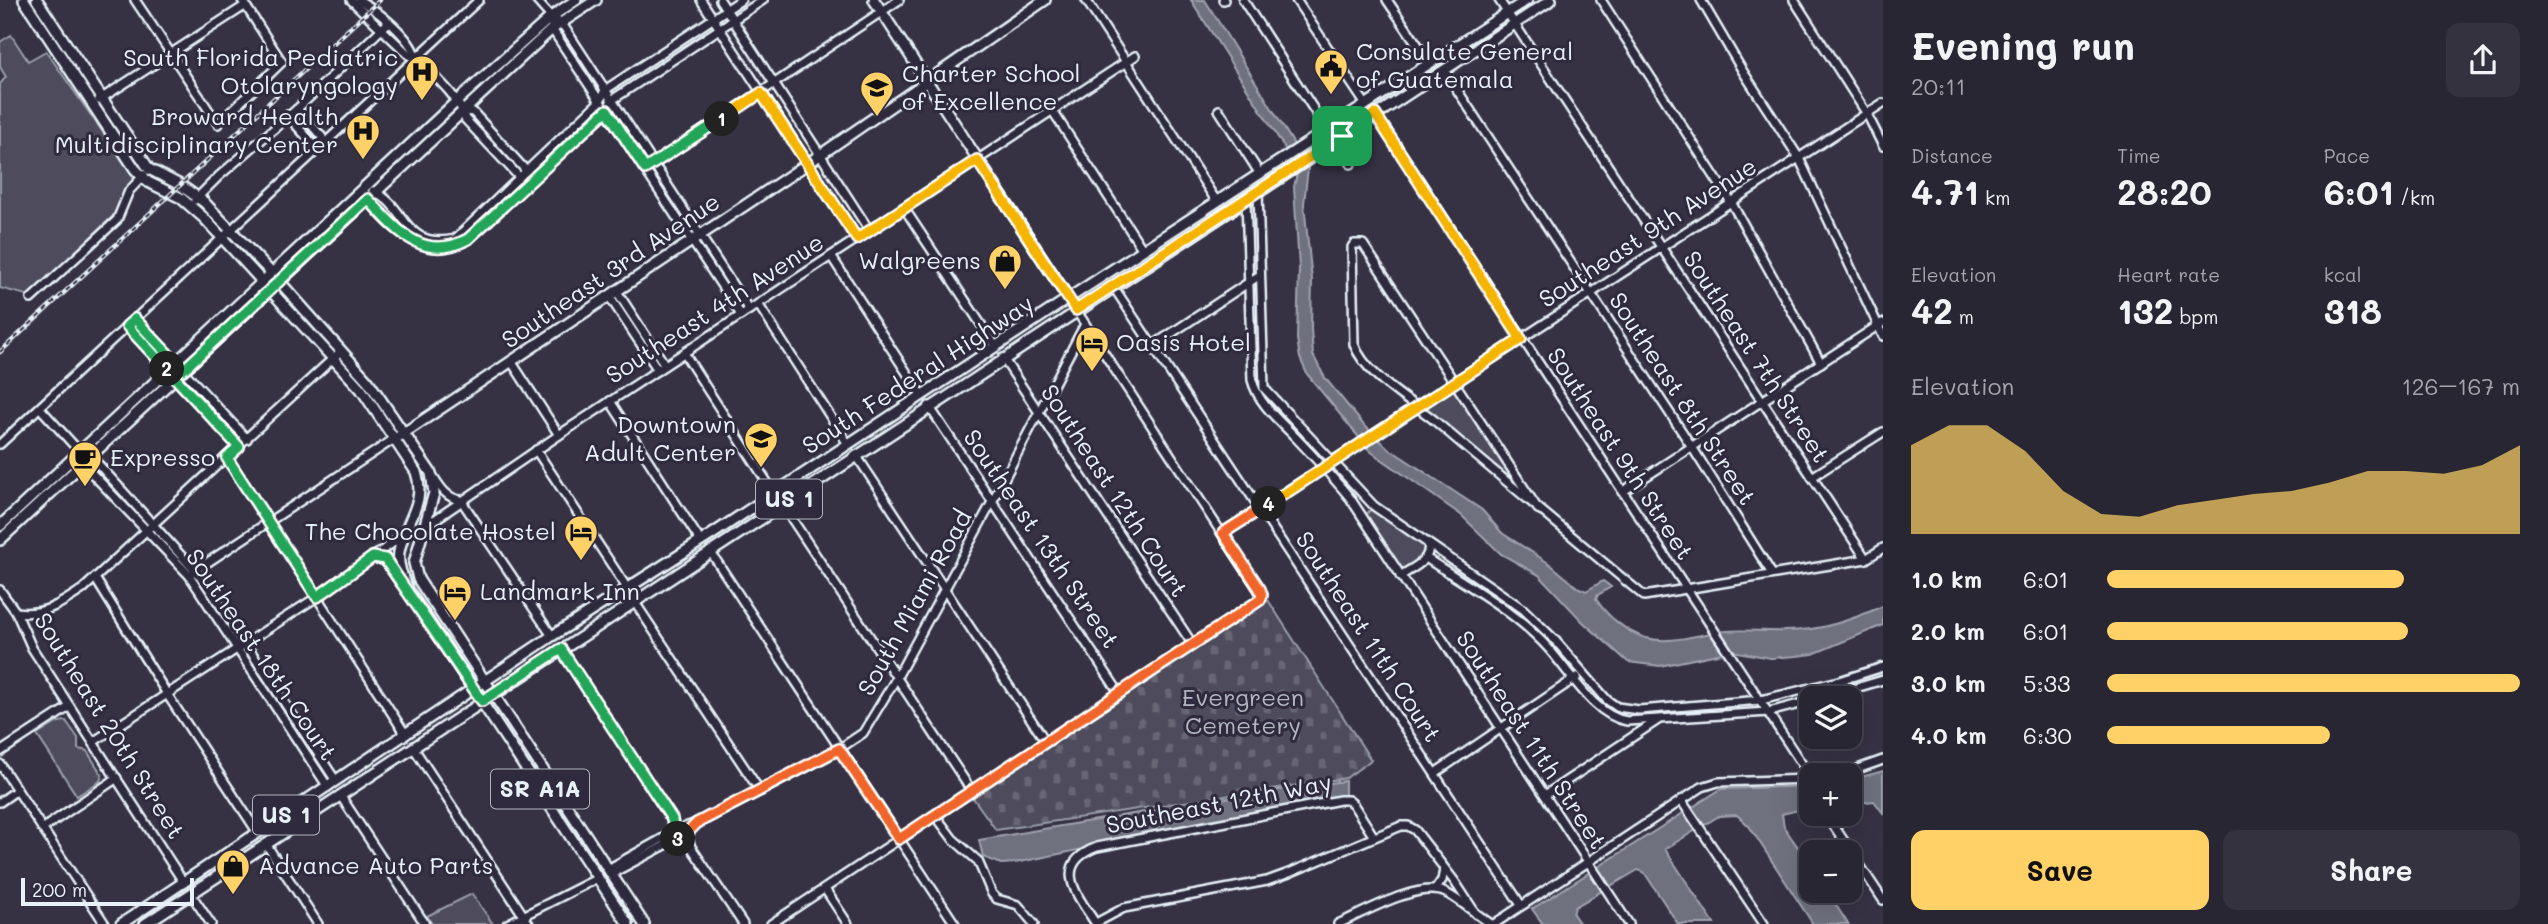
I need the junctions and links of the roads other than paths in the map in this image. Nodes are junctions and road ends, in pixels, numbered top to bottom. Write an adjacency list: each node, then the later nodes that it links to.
1 (24, 0): 56 (main road)
2 (37, 0): 51 (main road)
3 (135, 0): 40 (street)
4 (351, 0): 37 (street)
5 (359, 0): 34 (street)
6 (479, 0): 42 (street)
7 (536, 0): 31 (street)
8 (576, 0): 31 (main road)
9 (596, 0): 35 (main road)
10 (701, 0): 32 (street)
11 (720, 0): 28 (street)
12 (741, 0): 28 (street)
13 (763, 0): 33 (street)
14 (874, 0): 30 (main road)
15 (899, 0): 30 (street)
16 (1045, 0): 46 (main road, Southeast 3rd Avenue)
17 (1086, 0): 43 (street)
18 (1243, 0): 67 (street)
19 (1296, 0): 57 (street)
20 (1387, 0): 44 (street)
21 (1499, 0): 29 (street, Southeast 7th Street)
22 (1527, 0): 29 (main road, South Federal Highway / US 1)
23 (1551, 0): 36 (main road, US 1)
24 (1601, 0): 92 (street)
25 (1701, 0): 75 (street)
26 (1794, 0): 64 (street)
27 (244, 3): 40 (street); 40 (street)
28 (726, 10): 32 (street); 33 (street)
29 (1508, 12): 36 (street, Southeast 7th Street); 44 (main road, South Federal Highway / US 1)
30 (882, 13): 46 (main road); 47 (street)
31 (551, 17): 35 (street); 39 (street); 53 (main road)
32 (713, 19): 38 (street); 48 (street)
33 (733, 20): 38 (street); 47 (street)
34 (389, 22): 37 (street); 42 (street)
35 (561, 22): 39 (main road); 48 (street)
36 (1515, 23): 45 (main road, US 1); 104 (street, Southeast 7th Street)
37 (381, 28): 42 (street); 58 (street)
38 (719, 28): 49 (street); 52 (street)
39 (552, 29): 54 (street); 62 (main road)
40 (170, 53): 51 (street)
41 (1135, 56): 43 (street, Southeast 4th Avenue)
42 (416, 58): 53 (street); 70 (street)
43 (1126, 62): 60 (street, Southeast 4th Avenue); 91 (street)
44 (1430, 63): 50 (main road, South Federal Highway / US 1)
45 (1444, 70): 63 (main road, US 1); 113 (street, Southeast 8th Street)
46 (926, 80): 74 (main road, Southeast 3rd Avenue); 76 (main road)
47 (774, 84): 49 (street); 74 (street)
48 (605, 89): 52 (street); 54 (street)
49 (761, 93): 77 (street); 78 (street)
50 (1383, 94): 57 (main road, South Federal Highway / US 1); 63 (main road)
51 (102, 98): 56 (street); 80 (main road)
52 (612, 100): 59 (street); 77 (street)
53 (457, 101): 62 (street); 86 (main road)
54 (600, 101): 59 (street); 71 (street)
55 (1883, 103): 64 (street, Southeast 9th Avenue)
56 (92, 105): 84 (main road)
57 (1366, 105): 66 (main road); 67 (main road, South Federal Highway / US 1)
58 (297, 109): 65 (street); 70 (street)
59 (607, 110): 71 (street); 81 (street)
60 (1052, 110): 76 (street, Southeast 4th Avenue); 105 (street)
61 (1219, 110): 82 (street)
62 (464, 111): 69 (street); 72 (street); 88 (main road)
63 (1375, 114): 66 (main road, US 1); 125 (street, Southeast 9th Street)
64 (1867, 114): 73 (street); 75 (street, Southeast 9th Avenue)
65 (287, 115): 70 (street); 89 (street)
66 (1356, 127): 68 (main road, US 1)
67 (1327, 130): 82 (main road, South Federal Highway / US 1)
68 (1342, 136): 79 (street); 87 (main road, US 1)
69 (498, 139): 72 (street); 83 (street)
70 (322, 145): 96 (street)
71 (562, 145): 83 (street)
72 (492, 146): 85 (street)
73 (1883, 146)
74 (820, 155): 78 (main road, Southeast 3rd Avenue); 97 (street)
75 (1799, 158): 92 (street, Southeast 9th Avenue); 122 (street)
76 (977, 160): 94 (street, Southeast 4th Avenue); 114 (main road)
77 (654, 164): 81 (street); 98 (street)
78 (807, 164): 98 (main road, Southeast 3rd Avenue); 102 (street)
79 (1351, 164)
80 (149, 169): 84 (street); 89 (main road)
81 (645, 169): 103 (street)
82 (1260, 174): 90 (main road); 91 (main road, South Federal Highway / US 1)
83 (530, 175): 85 (street)
84 (142, 177): 93 (main road); 115 (street)
85 (524, 182): 88 (street)
86 (363, 190): 88 (street); 108 (main road)
87 (1258, 191): 90 (main road, US 1); 100 (street)
88 (372, 195): 108 (main road)
89 (197, 197): 93 (street); 96 (main road)
90 (1246, 198): 95 (main road, US 1); 99 (street, Southeast 11th Street)
91 (1217, 202): 95 (main road); 105 (main road, South Federal Highway / US 1)
92 (1731, 202): 104 (street, Southeast 9th Avenue); 133 (street)
93 (190, 206): 101 (main road)
94 (904, 208): 97 (street, Southeast 4th Avenue); 127 (street)
95 (1210, 222): 111 (main road, South Federal Highway / US 1)
96 (231, 230): 101 (street); 108 (main road)
97 (869, 230): 102 (street, Southeast 4th Avenue)
98 (701, 235): 103 (main road, Southeast 3rd Avenue); 117 (street)
99 (1247, 237): 100 (street); 109 (street, Southeast 11th Street)
100 (1260, 237): 107 (street)
101 (222, 238): 110 (main road); 120 (street)
102 (857, 239): 106 (street, Southeast 4th Avenue)
103 (692, 240): 112 (main road, Southeast 3rd Avenue); 119 (street)
104 (1661, 248): 113 (street, Southeast 9th Avenue); 144 (street, Southeast 7th Street)
105 (1143, 250): 114 (main road, South Federal Highway / US 1)
106 (831, 256): 116 (street, Southeast 4th Avenue); 141 (street)
107 (1260, 275): 109 (street); 158 (street)
108 (275, 278): 110 (main road); 128 (main road)
109 (1249, 283): 126 (street); 162 (street, Southeast 11th Street)
110 (266, 286): 131 (main road); 135 (main road)
111 (1113, 286): 118 (main road, South Federal Highway / US 1); 126 (street, Southeast 11th Court)
112 (613, 293): 132 (main road, Southeast 3rd Avenue); 134 (street); 136 (street)
113 (1591, 294): 125 (street, Southeast 9th Avenue); 159 (street, Southeast 8th Street)
114 (1069, 298): 118 (main road); 127 (main road, South Federal Highway / US 1)
115 (31, 299)
116 (758, 304): 117 (street, Southeast 4th Avenue); 156 (street)
117 (749, 310): 119 (street, Southeast 4th Avenue)
118 (1076, 310): 121 (street); 130 (main road, South Federal Highway / US 1)
119 (741, 315): 129 (street, Southeast 4th Avenue)
120 (135, 319): 123 (street); 135 (street)
121 (1086, 324): 148 (street, South Miami Road); 187 (street)
122 (1881, 324): 124 (street); 133 (street)
123 (127, 326): 137 (street); 147 (street)
124 (1883, 336)
125 (1521, 339): 138 (street, Southeast 9th Avenue); 173 (street, Southeast 9th Street)
126 (1152, 346): 179 (street, Southeast 11th Court)
127 (996, 347): 139 (main road, South Federal Highway / US 1)
128 (341, 351): 131 (street); 151 (main road)
129 (684, 353): 134 (street, Southeast 4th Avenue); 174 (street)
130 (1003, 358): 145 (main road, South Federal Highway / US 1); 148 (street, Southeast 12th Court)
131 (333, 359): 153 (street); 154 (main road)
132 (511, 361): 151 (main road, Southeast 3rd Avenue); 152 (street)
133 (1821, 363): 144 (street)
134 (665, 365): 136 (street, Southeast 4th Avenue)
135 (180, 366): 137 (main road); 140 (street)
136 (657, 370): 142 (street, Southeast 4th Avenue)
137 (171, 374): 143 (street); 161 (main road); 164 (main road)
138 (1454, 383): 146 (street, Southeast 9th Avenue); 146 (street); 170 (street)
139 (939, 385): 141 (main road, South Federal Highway / US 1); 145 (main road)
140 (205, 394): 143 (street); 153 (street)
141 (922, 396): 149 (main road); 156 (main road, South Federal Highway / US 1)
142 (610, 401): 152 (street, Southeast 4th Avenue); 191 (street)
143 (198, 402): 157 (street)
144 (1762, 402): 159 (street); 171 (street, Southeast 7th Street)
145 (929, 406): 149 (main road, South Federal Highway / US 1); 176 (street, Southeast 13th Street)
146 (1418, 407): 166 (street, Southeast 9th Avenue); 172 (street)
147 (40, 408): 155 (street); 161 (street)
148 (1039, 411): 176 (street, South Miami Road); 216 (street, Southeast 12th Court)
149 (915, 416): 163 (main road, South Federal Highway / US 1)
150 (1883, 432): 171 (street)
151 (403, 433): 154 (main road, Southeast 3rd Avenue); 169 (main road)
152 (559, 435): 160 (street, Southeast 4th Avenue)
153 (247, 439): 157 (street)
154 (394, 439): 182 (street, Southeast 3rd Avenue); 188 (main road)
155 (0, 444)
156 (848, 444): 174 (main road, South Federal Highway / US 1)
157 (239, 447): 165 (street)
158 (1318, 447): 162 (street); 166 (street)
159 (1692, 447): 173 (street); 201 (street, Southeast 8th Street)
160 (536, 450): 175 (street, Southeast 4th Avenue); 204 (street)
161 (80, 452): 164 (street, Southeast 18th Court); 167 (street); 184 (main road)
162 (1311, 453): 168 (street, Southeast 11th Street)
163 (856, 455): 177 (main road, South Federal Highway / US 1); 205 (street)
164 (91, 456): 167 (main road); 183 (street, Southeast 18th Court)
165 (227, 458): 182 (street); 183 (street)
166 (1334, 462): 168 (street, Southeast 9th Avenue); 178 (street)
167 (82, 463): 186 (street, Southeast 18th Court); 190 (main road)
168 (1325, 468): 179 (street, Southeast 9th Avenue); 181 (street, Southeast 11th Street)
169 (431, 473): 175 (street); 185 (main road)
170 (1515, 475): 172 (street); 180 (street)
171 (1812, 477): 197 (street, Southeast 7th Street)
172 (1506, 481): 180 (street)
173 (1622, 492): 206 (street, Southeast 9th Street)
174 (774, 493): 189 (main road, South Federal Highway / US 1)
175 (461, 500): 185 (street, Southeast 4th Avenue); 214 (street)
176 (992, 502): 205 (street, South Miami Road); 229 (street, Southeast 13th Street)
177 (782, 504): 194 (main road, South Federal Highway / US 1); 221 (street)
178 (1374, 506): 181 (street); 192 (street)
179 (1261, 509): 187 (street, Southeast 9th Avenue); 248 (street, Southeast 11th Court)
180 (1538, 509): 206 (street)
181 (1361, 516): 202 (street, Southeast 11th Street)
182 (270, 523): 200 (street, Southeast 3rd Avenue); 209 (street)
183 (153, 524): 186 (street); 200 (street, Southeast 18th Court)
184 (0, 526)
185 (423, 527): 212 (main road)
186 (146, 531): 200 (street, Southeast 18th Court); 203 (street)
187 (1223, 533): 216 (street)
188 (405, 535): 196 (street); 208 (main road)
189 (711, 535): 191 (main road, South Federal Highway / US 1); 194 (main road)
190 (0, 540)
191 (701, 541): 199 (main road); 204 (main road, South Federal Highway / US 1)
192 (1428, 544): 195 (street); 198 (street)
193 (1883, 548): 197 (street)
194 (710, 551): 199 (main road, South Federal Highway / US 1); 242 (street)
195 (1439, 552): 198 (street); 220 (street)
196 (373, 557): 208 (main road); 209 (street)
197 (1866, 559): 201 (street)
198 (1430, 561): 202 (street); 222 (street)
199 (691, 564): 210 (main road, South Federal Highway / US 1)
200 (192, 573): 215 (street, Southeast 18th Court); 217 (street, Southeast 18th Court)
201 (1772, 574): 206 (street)
202 (1400, 576): 237 (street, Southeast 11th Street)
203 (95, 578): 211 (street); 227 (street)
204 (627, 588): 214 (main road, South Federal Highway / US 1)
205 (945, 588): 221 (street, South Miami Road); 240 (street)
206 (1686, 589): 230 (street, Southeast 9th Street)
207 (0, 590): 211 (street, Southeast 20th Street)
208 (408, 590): 213 (main road)
209 (317, 597): 215 (street); 238 (street)
210 (634, 601): 218 (main road, South Federal Highway / US 1); 256 (street)
211 (16, 612): 233 (street, Southeast 20th Street)
212 (443, 620): 213 (main road); 224 (main road)
213 (432, 627): 226 (main road)
214 (552, 636): 224 (main road, South Federal Highway / US 1)
215 (245, 642): 217 (street); 252 (street, Southeast 18th Court)
216 (1193, 645): 229 (street)
217 (237, 647): 227 (street); 253 (street, Southeast 18th Court)
218 (561, 649): 228 (main road, South Federal Highway / US 1); 265 (street)
219 (1883, 667): 230 (street)
220 (1584, 673): 222 (street); 234 (street)
221 (897, 677): 242 (street, South Miami Road); 255 (street)
222 (1574, 680): 236 (street); 237 (street)
223 (1883, 680): 225 (street)
224 (484, 682): 226 (main road, South Federal Highway / US 1); 228 (main road, SR A1A)
225 (1862, 686)
226 (473, 689): 231 (main road, SR A1A); 238 (main road, South Federal Highway / US 1)
227 (167, 694): 239 (street); 266 (street)
228 (492, 694): 231 (main road, South Federal Highway / US 1); 273 (main road, SR A1A)
229 (1120, 694): 240 (street)
230 (1761, 700): 234 (street); 235 (street, Southeast 9th Street)
231 (482, 701): 241 (main road, South Federal Highway / US 1); 274 (main road, SR A1A)
232 (1799, 704): 235 (street)
233 (69, 707): 239 (street, Southeast 20th Street); 243 (street)
234 (1664, 709): 236 (street)
235 (1769, 712): 236 (street); 245 (street, Southeast 9th Street)
236 (1661, 718): 258 (street)
237 (1502, 730): 248 (street); 258 (street, Southeast 11th Street)
238 (406, 735): 249 (main road, South Federal Highway / US 1)
239 (93, 742): 250 (street, Southeast 20th Street)
240 (1046, 742): 255 (street)
241 (413, 747): 257 (main road, South Federal Highway / US 1); 284 (street)
242 (839, 749): 256 (street, South Miami Road); 268 (street)
243 (0, 752)
244 (1883, 760): 247 (street)
245 (1801, 763)
246 (0, 764): 254 (street)
247 (1862, 767)
248 (1435, 773): 282 (street, Southeast 11th Court)
249 (348, 774): 252 (main road, South Federal Highway / US 1); 257 (main road)
250 (117, 778): 264 (street); 275 (street, Southeast 20th Street)
251 (1799, 779): 260 (street)
252 (337, 781): 253 (main road, South Federal Highway / US 1); 261 (main road)
253 (328, 788): 266 (main road, South Federal Highway / US 1)
254 (17, 790): 259 (street); 264 (street)
255 (971, 790): 262 (street)
256 (761, 791): 265 (street, South Miami Road)
257 (340, 795): 261 (main road, South Federal Highway / US 1); 291 (street, Southeast 18th Court)
258 (1545, 795): 270 (street, Southeast 11th Street)
259 (0, 802)
260 (1683, 803): 270 (street); 304 (street)
261 (327, 804): 269 (main road, South Federal Highway / US 1)
262 (935, 815): 268 (street); 300 (street)
263 (1834, 826): 280 (street)
264 (42, 829): 286 (street)
265 (681, 832): 273 (street, South Miami Road); 296 (street)
266 (258, 833): 272 (main road, South Federal Highway / US 1)
267 (1374, 837): 271 (street); 285 (street); 285 (street, Southeast 12th Way)
268 (899, 839): 277 (street); 299 (street)
269 (266, 844): 279 (main road, South Federal Highway / US 1); 290 (street)
270 (1589, 864): 282 (street); 303 (street, Southeast 11th Street)
271 (1444, 870): 278 (street); 283 (street)
272 (200, 872): 275 (main road, South Federal Highway / US 1); 279 (main road)
273 (609, 872): 276 (main road, SR A1A)
274 (598, 878): 276 (main road); 284 (street); 294 (main road, SR A1A)
275 (184, 883): 281 (main road); 287 (main road, South Federal Highway / US 1)
276 (620, 887): 295 (main road, SR A1A)
277 (825, 889): 297 (street); 298 (street)
278 (1435, 890): 283 (street); 301 (street)
279 (191, 894): 281 (main road, South Federal Highway / US 1); 289 (street)
280 (1883, 900)
281 (178, 902): 288 (main road, South Federal Highway / US 1)
282 (1521, 905): 302 (street)
283 (1476, 914): 302 (street)
284 (523, 915): 292 (street); 293 (street)
285 (1096, 923)
286 (105, 924)
287 (121, 924)
288 (145, 924)
289 (211, 924)
290 (318, 924)
291 (425, 924)
292 (507, 924)
293 (529, 924)
294 (628, 924)
295 (644, 924)
296 (743, 924)
297 (771, 924)
298 (848, 924)
299 (955, 924)
300 (1034, 924)
301 (1338, 924)
302 (1492, 924)
303 (1629, 924)
304 (1763, 924)

